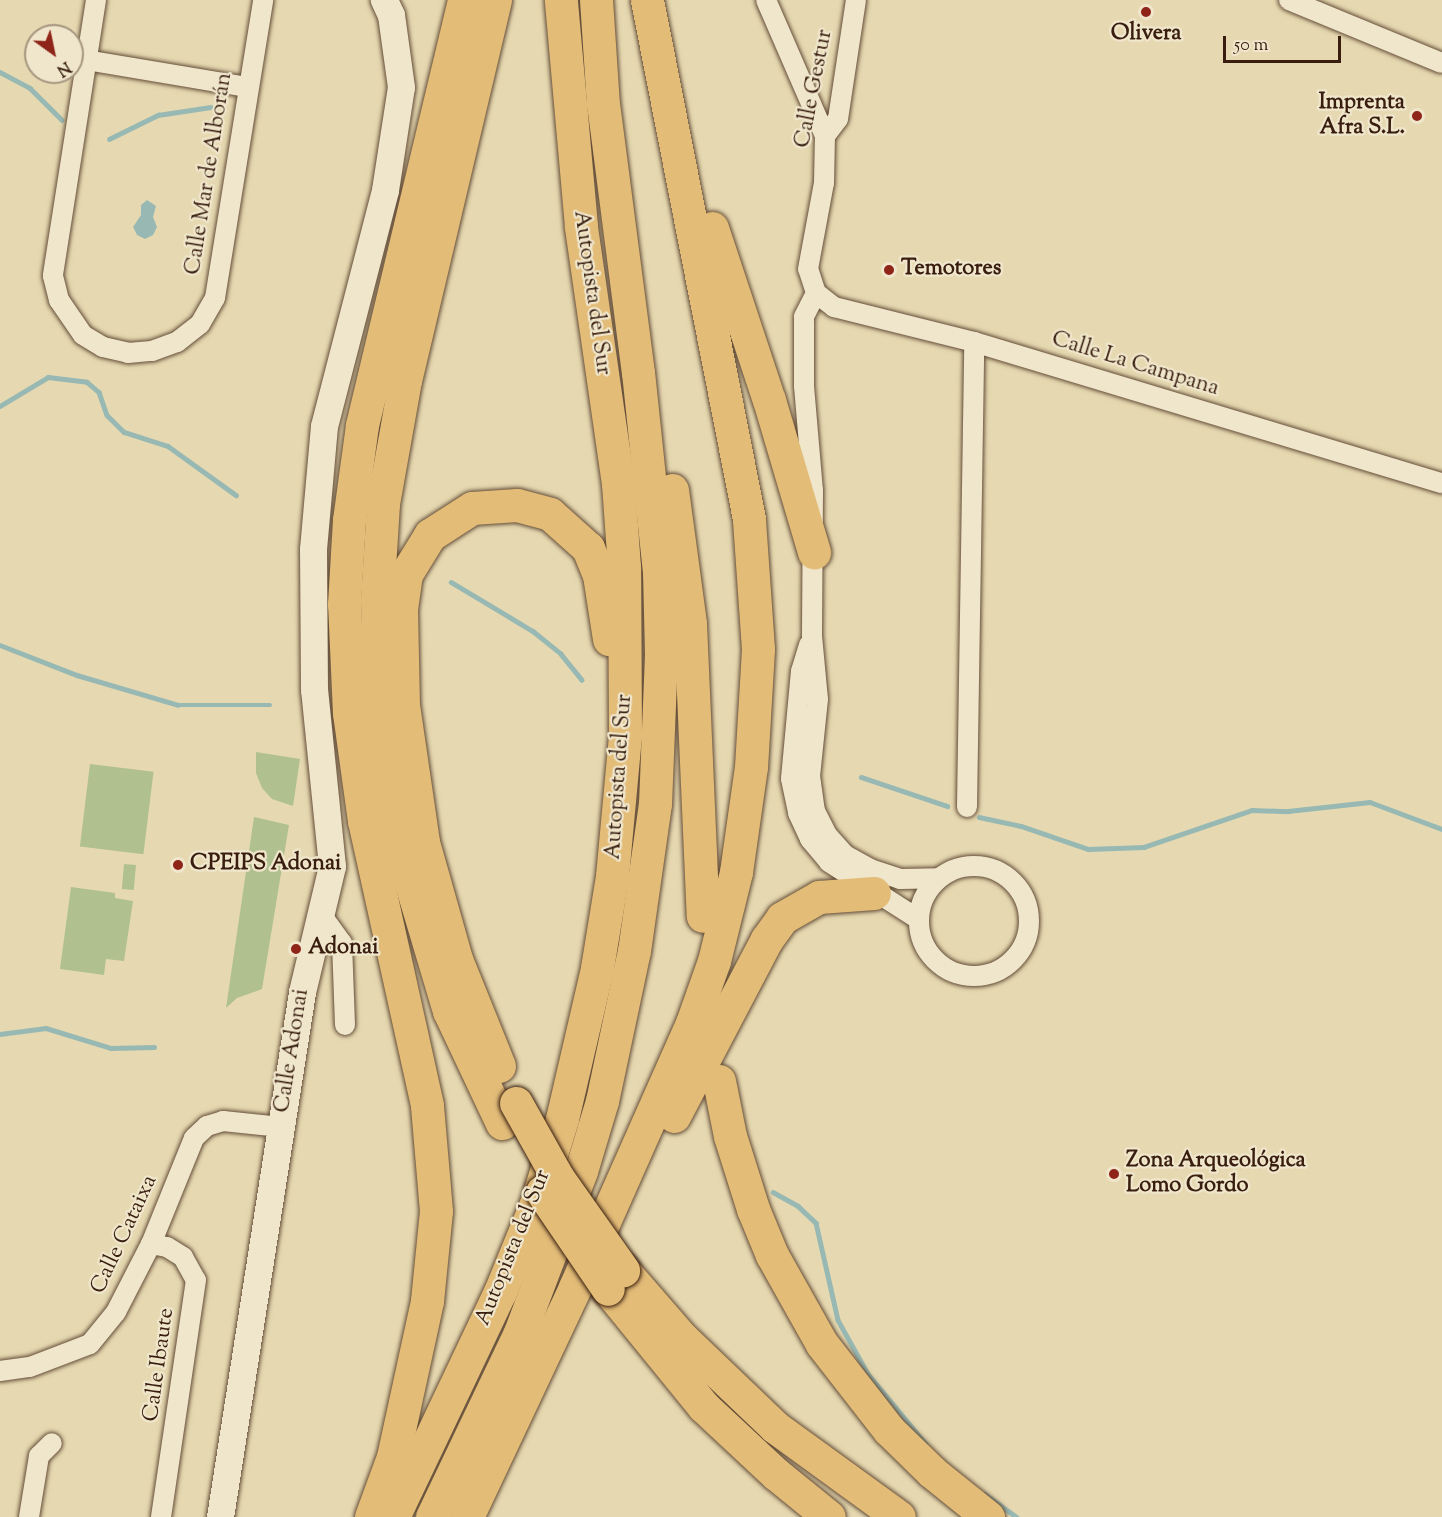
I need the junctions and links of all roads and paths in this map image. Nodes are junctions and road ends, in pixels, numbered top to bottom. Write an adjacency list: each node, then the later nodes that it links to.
1 (96, 0): 13 (street)
2 (263, 0): 15 (street, Calle Mar de Alborán)
3 (384, 0): 27 (street, Calle Adonai)
4 (464, 0): 42 (highway)
5 (495, 0): 32 (highway)
6 (561, 0): 23 (highway, Autopista del Sur)
7 (596, 0): 19 (highway, Autopista del Sur)
8 (647, 0): 12 (highway)
9 (766, 0): 16 (street)
10 (856, 0): 16 (street, Calle Gestur)
11 (1289, 0): 14 (street)
12 (653, 36): 21 (highway); 36 (highway)
13 (86, 60): 15 (street); 15 (street, Calle Mar de Alborán)
14 (1442, 63)
15 (248, 87)
16 (825, 136): 17 (street, Calle Gestur)
17 (816, 293): 18 (street, Calle La Campana); 21 (street)
18 (974, 342): 20 (street, Calle La Campana); 24 (street)
19 (638, 373): 28 (highway); 44 (highway, Autopista del Sur)
20 (1442, 483)
21 (814, 552): 22 (street)
22 (812, 636): 25 (street); 26 (street)
23 (627, 687): 32 (highway); 43 (highway, Autopista del Sur)
24 (968, 807)
25 (939, 878): 29 (street); 29 (street)
26 (874, 893): 29 (street); 36 (highway)
27 (320, 913): 30 (street); 33 (street, Calle Adonai)
28 (703, 916)
29 (918, 919)
30 (345, 1025)
31 (719, 1081): 48 (highway)
32 (509, 1113): 35 (highway, bridge)
33 (281, 1127): 34 (street, Calle Cataixa); 41 (street, Calle Adonai)
34 (151, 1244): 37 (street, Calle Cataixa); 40 (street, Calle Ibaute)
35 (616, 1279): 46 (highway); 47 (highway)
36 (575, 1287): 45 (highway)
37 (0, 1371)
38 (52, 1443): 39 (street)
39 (29, 1517)
40 (161, 1517)
41 (220, 1517)
42 (371, 1517)
43 (393, 1517)
44 (432, 1517)
45 (467, 1517)
46 (829, 1517)
47 (899, 1517)
48 (988, 1517)

